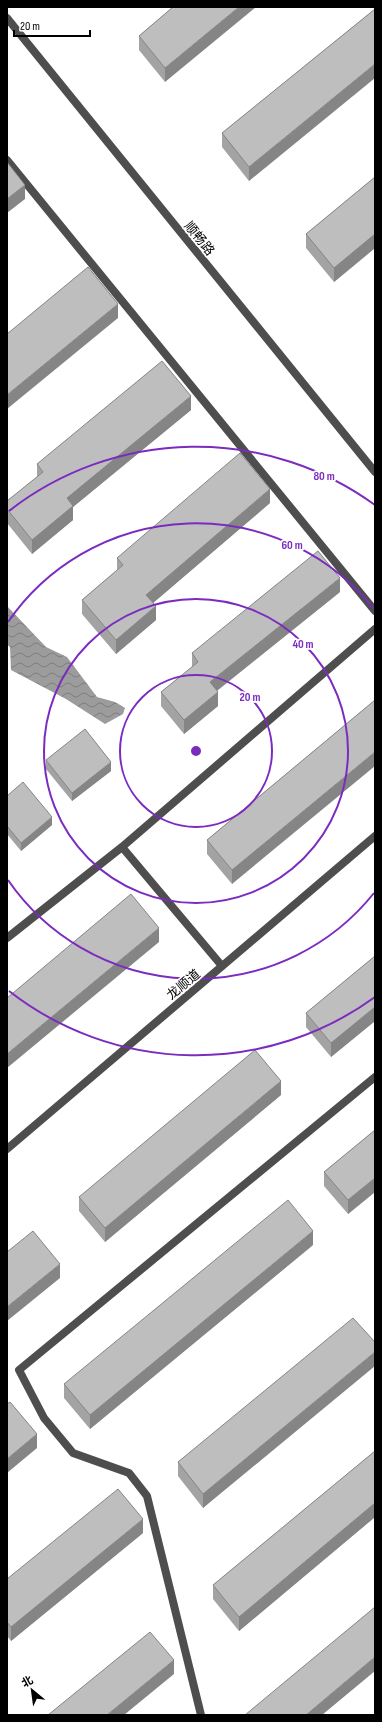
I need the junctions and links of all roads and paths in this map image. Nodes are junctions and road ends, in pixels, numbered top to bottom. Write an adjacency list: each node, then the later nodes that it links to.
1 (7, 18): 3 (street, 顺畅路)
2 (7, 160): 4 (street)
3 (375, 472)
4 (375, 611)
5 (375, 629): 7 (street)
6 (375, 836): 9 (street, 龙顺道)
7 (122, 847): 8 (street); 9 (street)
8 (7, 938)
9 (222, 966): 11 (street, 龙顺道)
10 (375, 1077): 12 (street)
11 (7, 1149)
12 (200, 1715)

